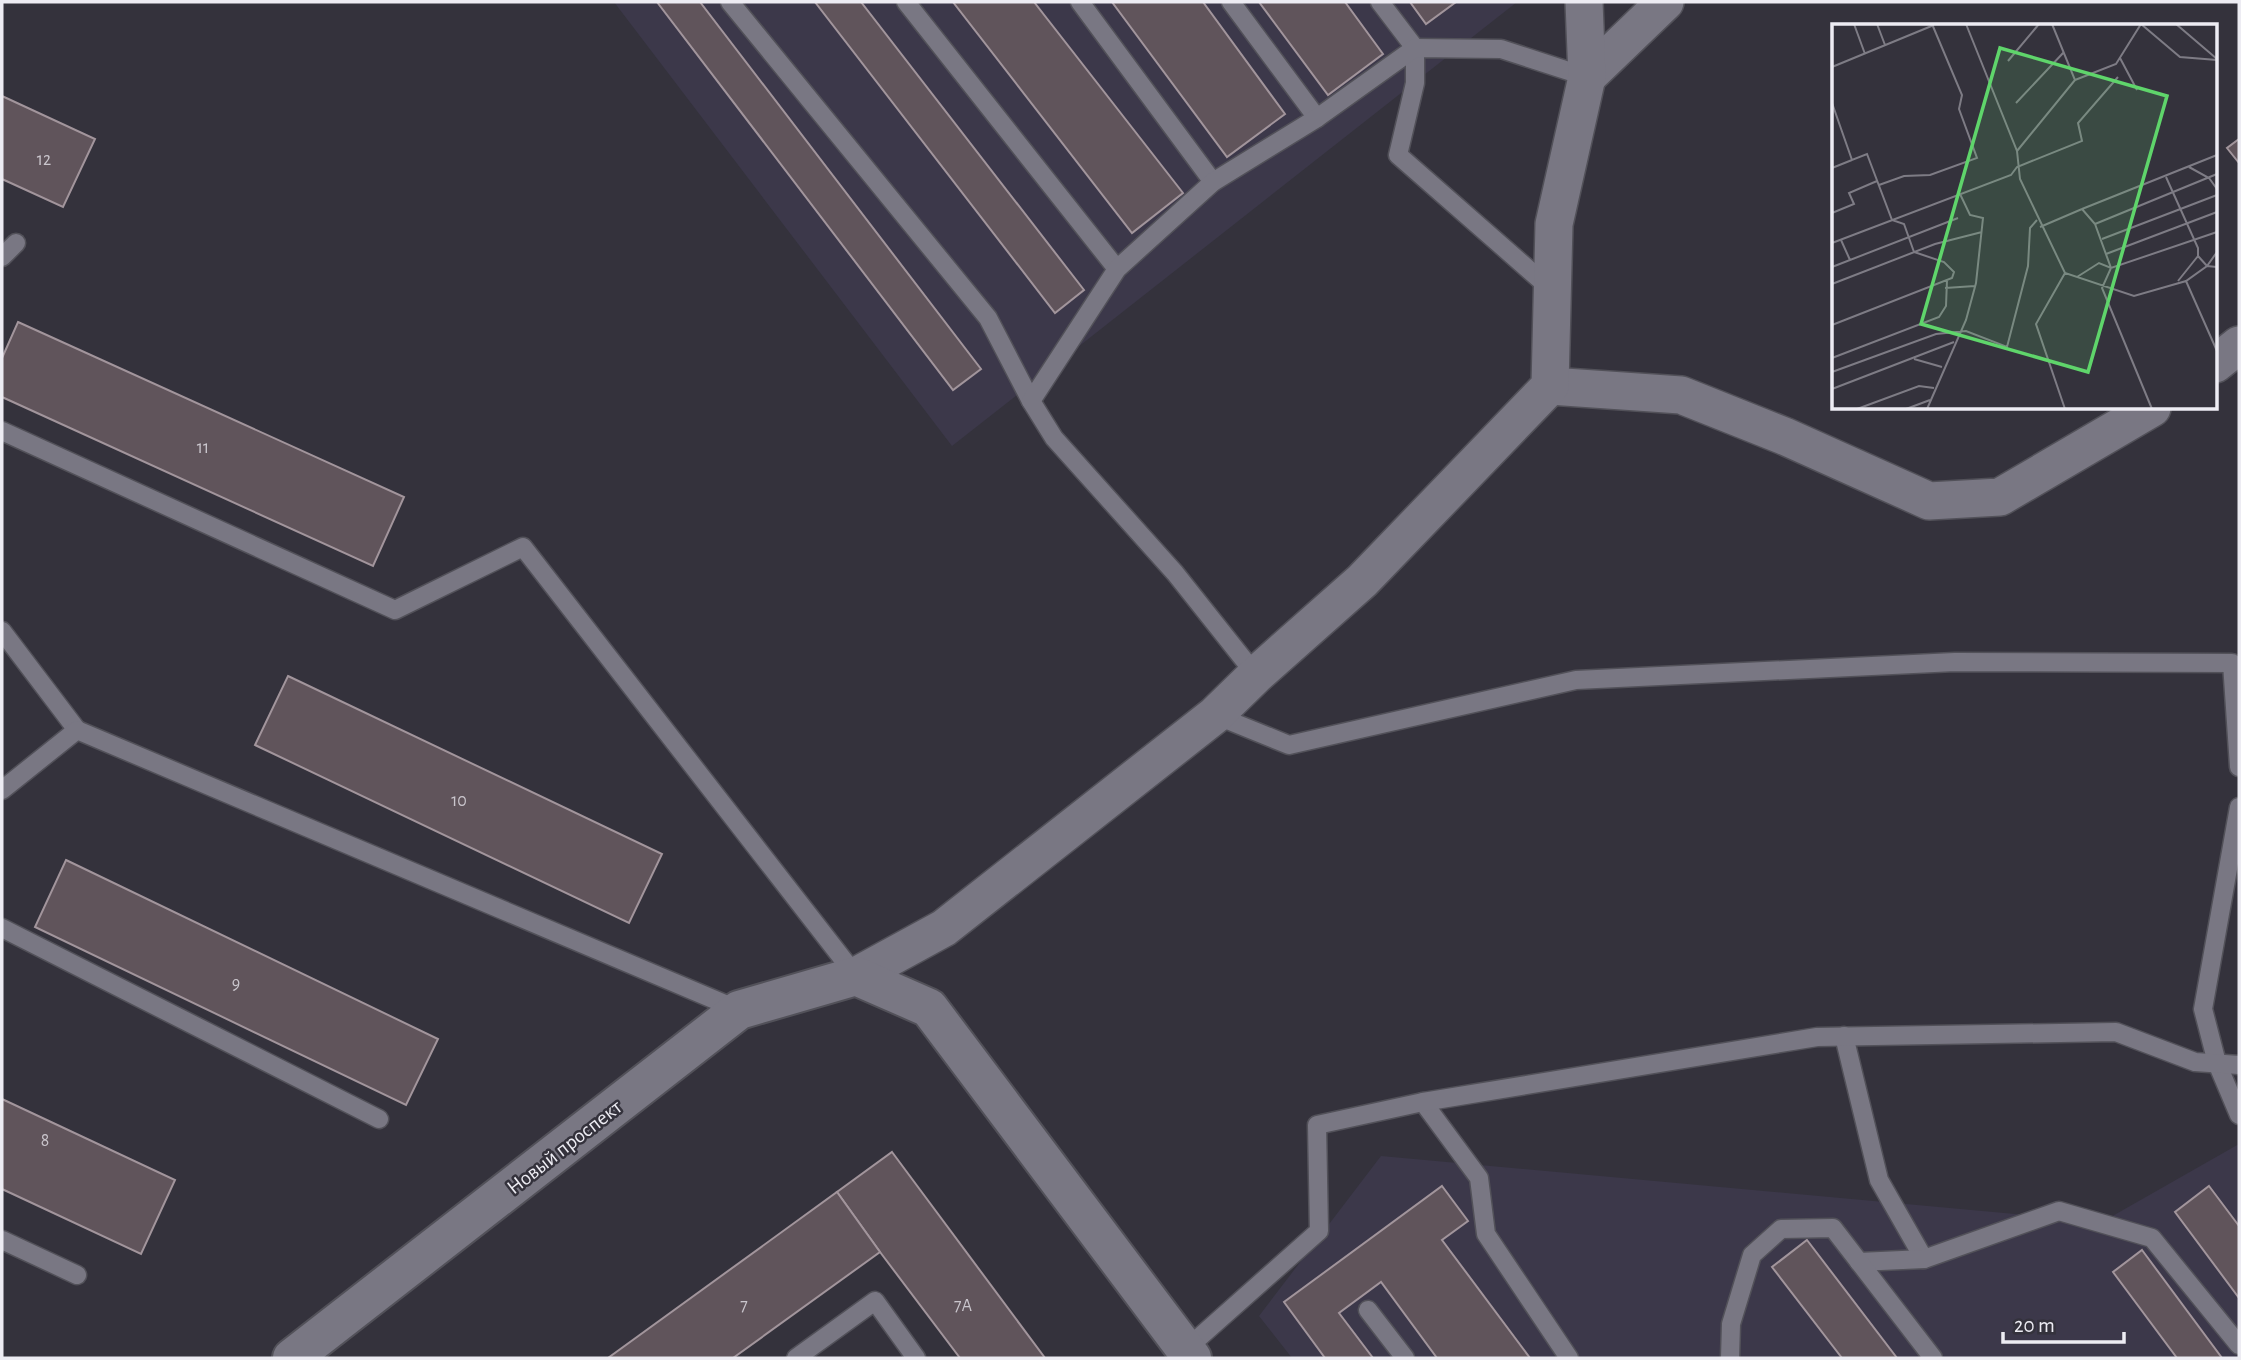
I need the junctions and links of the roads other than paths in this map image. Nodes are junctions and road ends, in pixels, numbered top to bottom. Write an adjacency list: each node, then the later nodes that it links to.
1 (730, 2): 19 (lane)
2 (906, 2): 14 (lane)
3 (1080, 2): 11 (lane)
4 (1231, 2): 10 (lane)
5 (1380, 2): 8 (lane)
6 (1584, 2): 9 (street)
7 (1665, 2): 9 (street)
8 (1415, 48): 9 (lane); 10 (lane); 15 (lane)
9 (1587, 77): 15 (street)
10 (1317, 118): 11 (lane)
11 (1213, 182): 14 (lane)
12 (16, 243): 13 (lane)
13 (2, 257)
14 (1117, 269): 19 (lane)
15 (1552, 290): 18 (street)
16 (2239, 345): 17 (street)
17 (2216, 363)
18 (1550, 386): 20 (street); 23 (street)
19 (1031, 401): 23 (lane)
20 (2149, 410)
21 (2, 431): 30 (lane)
22 (2, 631): 25 (lane)
23 (1256, 675): 24 (street)
24 (1215, 715): 26 (lane); 30 (street)
25 (77, 730): 27 (lane); 31 (lane)
26 (2239, 767)
27 (2, 790)
28 (2239, 807): 33 (lane)
29 (2, 928): 37 (lane)
30 (856, 976): 31 (street, Новый проспект); 44 (street)
31 (739, 1010): 45 (street, Новый проспект)
32 (1844, 1037): 33 (lane); 35 (lane); 39 (lane)
33 (2217, 1063): 34 (lane); 36 (lane)
34 (2239, 1065)
35 (1423, 1102): 44 (lane); 49 (lane)
36 (2239, 1115)
37 (379, 1119)
38 (2, 1240): 41 (lane)
39 (1924, 1259): 40 (lane); 43 (lane)
40 (1859, 1262): 50 (lane); 51 (lane)
41 (77, 1275)
42 (1368, 1310): 48 (lane)
43 (2239, 1345)
44 (1188, 1354)
45 (292, 1358)
46 (796, 1358): 47 (lane)
47 (916, 1358)
48 (1405, 1358)
49 (1569, 1358)
50 (1730, 1358)
51 (1933, 1358)

